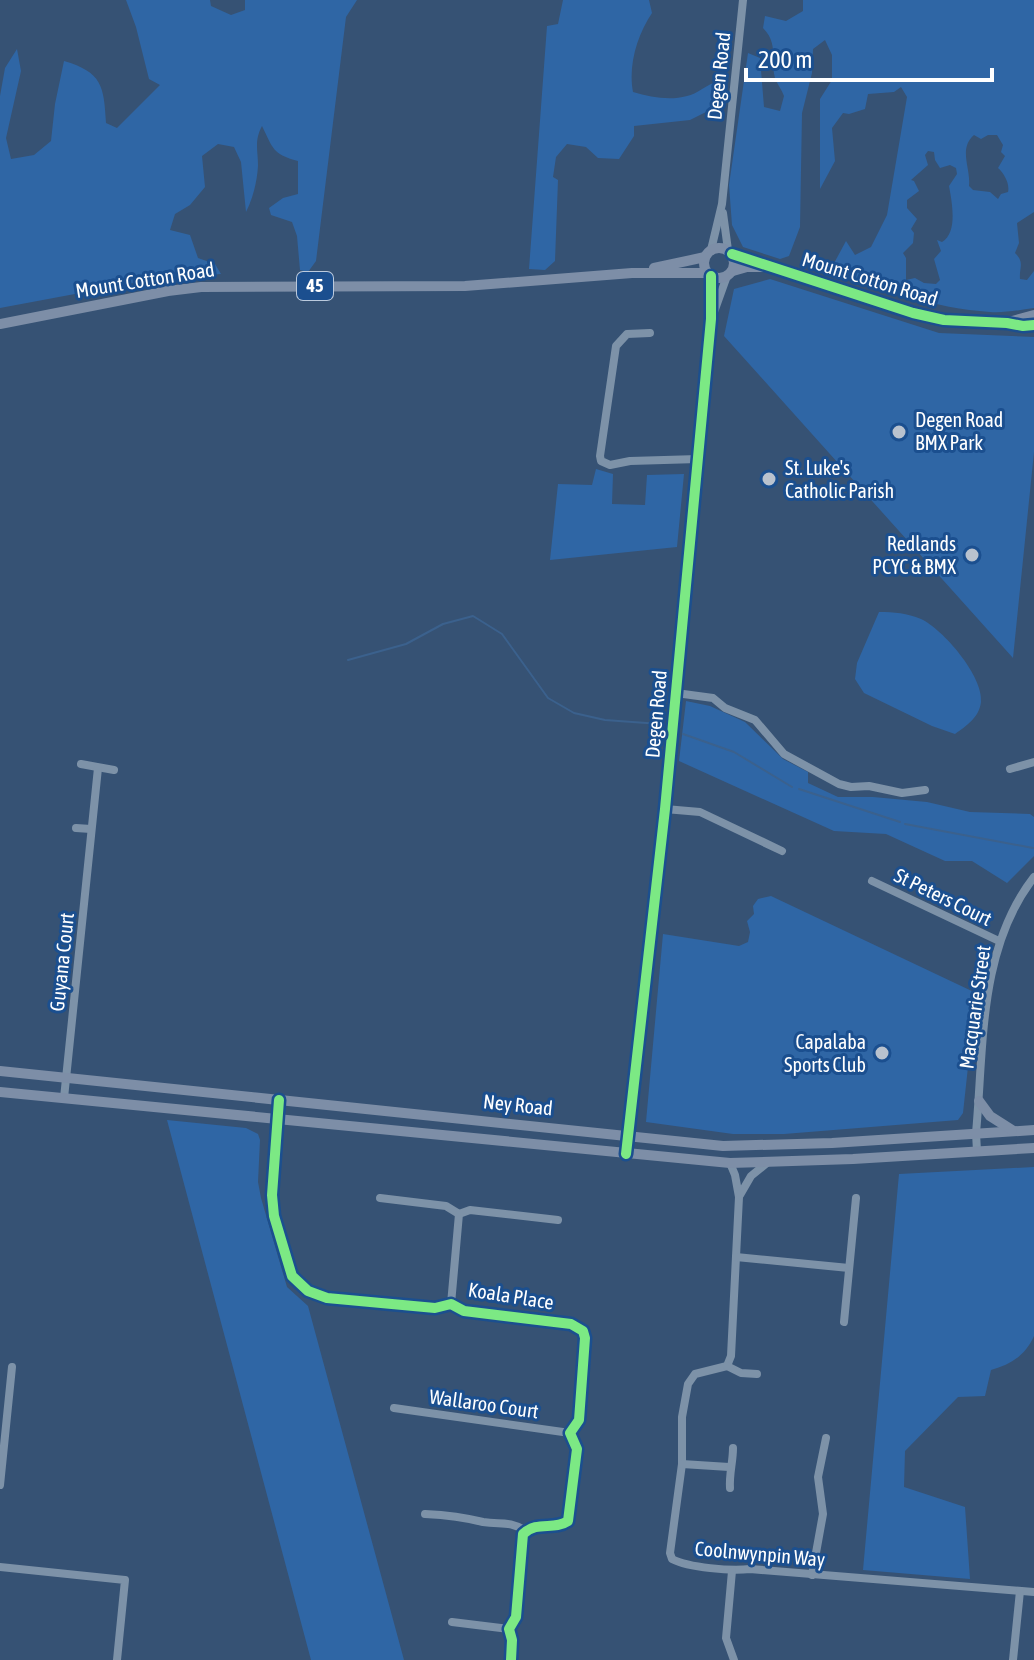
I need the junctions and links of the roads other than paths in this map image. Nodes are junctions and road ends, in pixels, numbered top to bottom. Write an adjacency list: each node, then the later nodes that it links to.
1 (743, 0): 2 (street, Degen Road)
2 (722, 204): 3 (street, Degen Road); 4 (street, Degen Road)
3 (730, 252): 4 (main road, 45); 5 (main road, Mount Cotton Road / 45); 8 (main road)
4 (708, 254): 6 (main road, Mount Cotton Road / 45); 7 (main road)
5 (770, 267): 8 (main road, Mount Cotton Road / 45); 11 (main road, Mount Cotton Road / 45)
6 (632, 273): 7 (main road, Mount Cotton Road / 45); 12 (main road, Mount Cotton Road / 45)
7 (709, 274): 8 (main road, 45); 10 (street, Degen Road)
8 (730, 274): 10 (street, Degen Road)
9 (1034, 315): 11 (main road, Mount Cotton Road / 45)
10 (711, 319): 15 (street, Degen Road)
11 (1007, 323): 13 (main road, Mount Cotton Road / 45)
12 (0, 324)
13 (1034, 325)
14 (650, 333): 15 (street)
15 (698, 459): 16 (street, Degen Road)
16 (676, 693): 22 (street); 23 (street, Degen Road)
17 (1034, 762): 20 (street)
18 (81, 764): 19 (street)
19 (98, 768): 21 (street); 25 (street, Guyana Court)
20 (1010, 769)
21 (114, 770)
22 (925, 790)
23 (665, 809): 26 (street); 40 (street, Degen Road)
24 (76, 828): 25 (street)
25 (91, 829): 31 (street, Guyana Court)
26 (782, 851)
27 (1033, 879): 29 (street, Macquarie Street)
28 (872, 881): 29 (street, St Peters Court)
29 (999, 941): 35 (street, Macquarie Street)
30 (0, 1071): 31 (main road, Ney Road)
31 (66, 1078): 33 (street, Guyana Court); 34 (main road, Ney Road)
32 (0, 1092): 33 (main road, Ney Road)
33 (64, 1098): 36 (main road, Ney Road)
34 (279, 1100): 36 (street, Koala Place); 40 (main road, Ney Road)
35 (979, 1101): 38 (main road); 39 (street, Macquarie Street)
36 (277, 1118): 43 (main road, Ney Road); 53 (street, Koala Place)
37 (1034, 1130): 38 (main road, Ney Road)
38 (1013, 1131): 39 (main road, Ney Road)
39 (976, 1133): 40 (main road, Ney Road); 42 (street, Macquarie Street)
40 (628, 1135): 43 (street, Degen Road)
41 (1034, 1148): 42 (main road, Ney Road)
42 (977, 1151): 45 (main road, Ney Road)
43 (626, 1154): 44 (main road, Ney Road)
44 (730, 1163): 45 (main road, Ney Road); 46 (street)
45 (767, 1163): 46 (street)
46 (739, 1197): 51 (street)
47 (380, 1198): 49 (street)
48 (856, 1198): 52 (street)
49 (459, 1214): 50 (street); 53 (street)
50 (558, 1220)
51 (736, 1257): 52 (street); 55 (street)
52 (849, 1268): 54 (street)
53 (451, 1304): 59 (street, Koala Place)
54 (844, 1322)
55 (727, 1366): 57 (street); 62 (street, Coolnwynpin Way)
56 (12, 1367): 64 (street)
57 (757, 1374)
58 (394, 1408): 59 (street, Wallaroo Court)
59 (570, 1433): 67 (street, Koala Place)
60 (826, 1438): 70 (street)
61 (733, 1448): 63 (street)
62 (682, 1464): 63 (street); 69 (street, Coolnwynpin Way)
63 (729, 1467): 65 (street)
64 (0, 1485)
65 (730, 1488)
66 (425, 1514): 67 (street)
67 (526, 1531): 74 (street)
68 (0, 1567): 75 (street)
69 (732, 1571): 70 (street, Coolnwynpin Way); 77 (street)
70 (812, 1575): 71 (street, Coolnwynpin Way)
71 (1020, 1591): 72 (street, Coolnwynpin Way); 78 (street)
72 (1034, 1592)
73 (452, 1622): 74 (street)
74 (509, 1629): 76 (street)
75 (117, 1660)
76 (511, 1660)
77 (734, 1660)
78 (1013, 1660)

